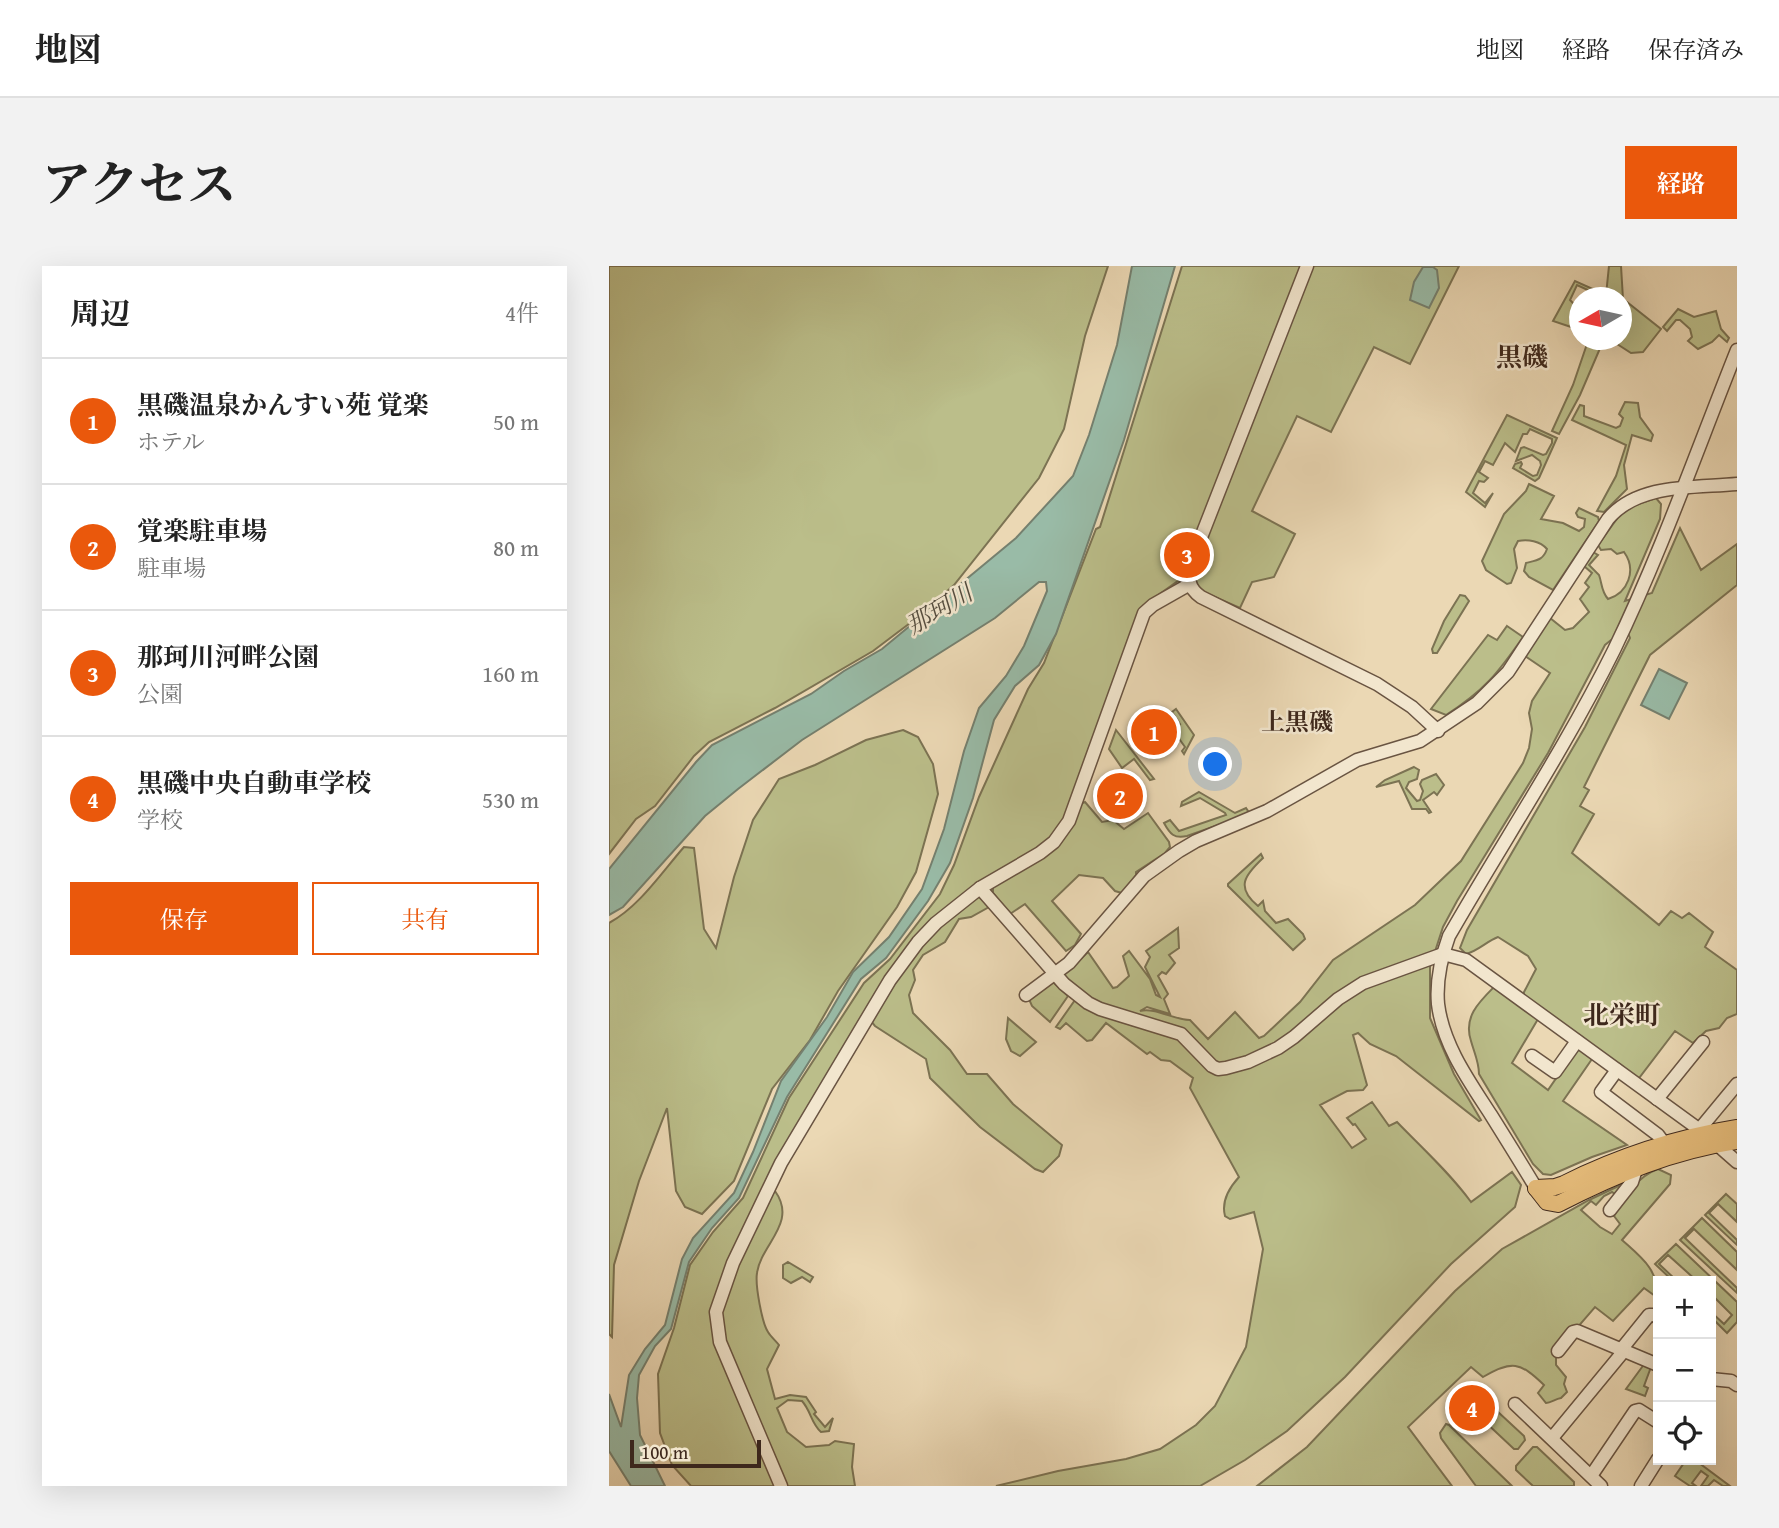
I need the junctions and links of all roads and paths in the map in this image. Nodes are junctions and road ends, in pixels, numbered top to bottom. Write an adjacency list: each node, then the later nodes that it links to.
1 (1307, 266): 5 (street)
2 (1737, 350): 4 (street)
3 (1737, 484): 4 (street)
4 (1683, 489): 6 (street); 8 (street)
5 (1190, 584): 6 (street); 7 (street)
6 (1439, 731): 9 (street)
7 (980, 888): 9 (street); 37 (street)
8 (1443, 954): 9 (street); 11 (street); 24 (street)
9 (1055, 974): 10 (street)
10 (1026, 995)
11 (1577, 1041): 13 (street); 14 (street)
12 (1703, 1042): 16 (street)
13 (1532, 1056)
14 (1617, 1070): 16 (street); 20 (street)
15 (1737, 1084): 18 (street)
16 (1657, 1099): 18 (street)
17 (1737, 1128): 18 (main road)
18 (1702, 1132): 20 (main road); 21 (street)
19 (1737, 1141): 21 (main road)
20 (1664, 1143): 24 (main road)
21 (1717, 1144): 22 (street); 23 (main road)
22 (1737, 1162)
23 (1637, 1166): 24 (main road); 25 (street)
24 (1537, 1188)
25 (1610, 1210)
26 (1653, 1315): 28 (street)
27 (1558, 1351): 28 (street)
28 (1622, 1351): 29 (street); 34 (street)
29 (1653, 1363)
30 (1716, 1379): 31 (street)
31 (1737, 1385)
32 (1515, 1404): 34 (street)
33 (1653, 1419): 36 (street)
34 (1552, 1438): 36 (street)
35 (1654, 1465): 39 (street)
36 (1591, 1476): 38 (street)
37 (781, 1486)
38 (1601, 1486)
39 (1641, 1486)

